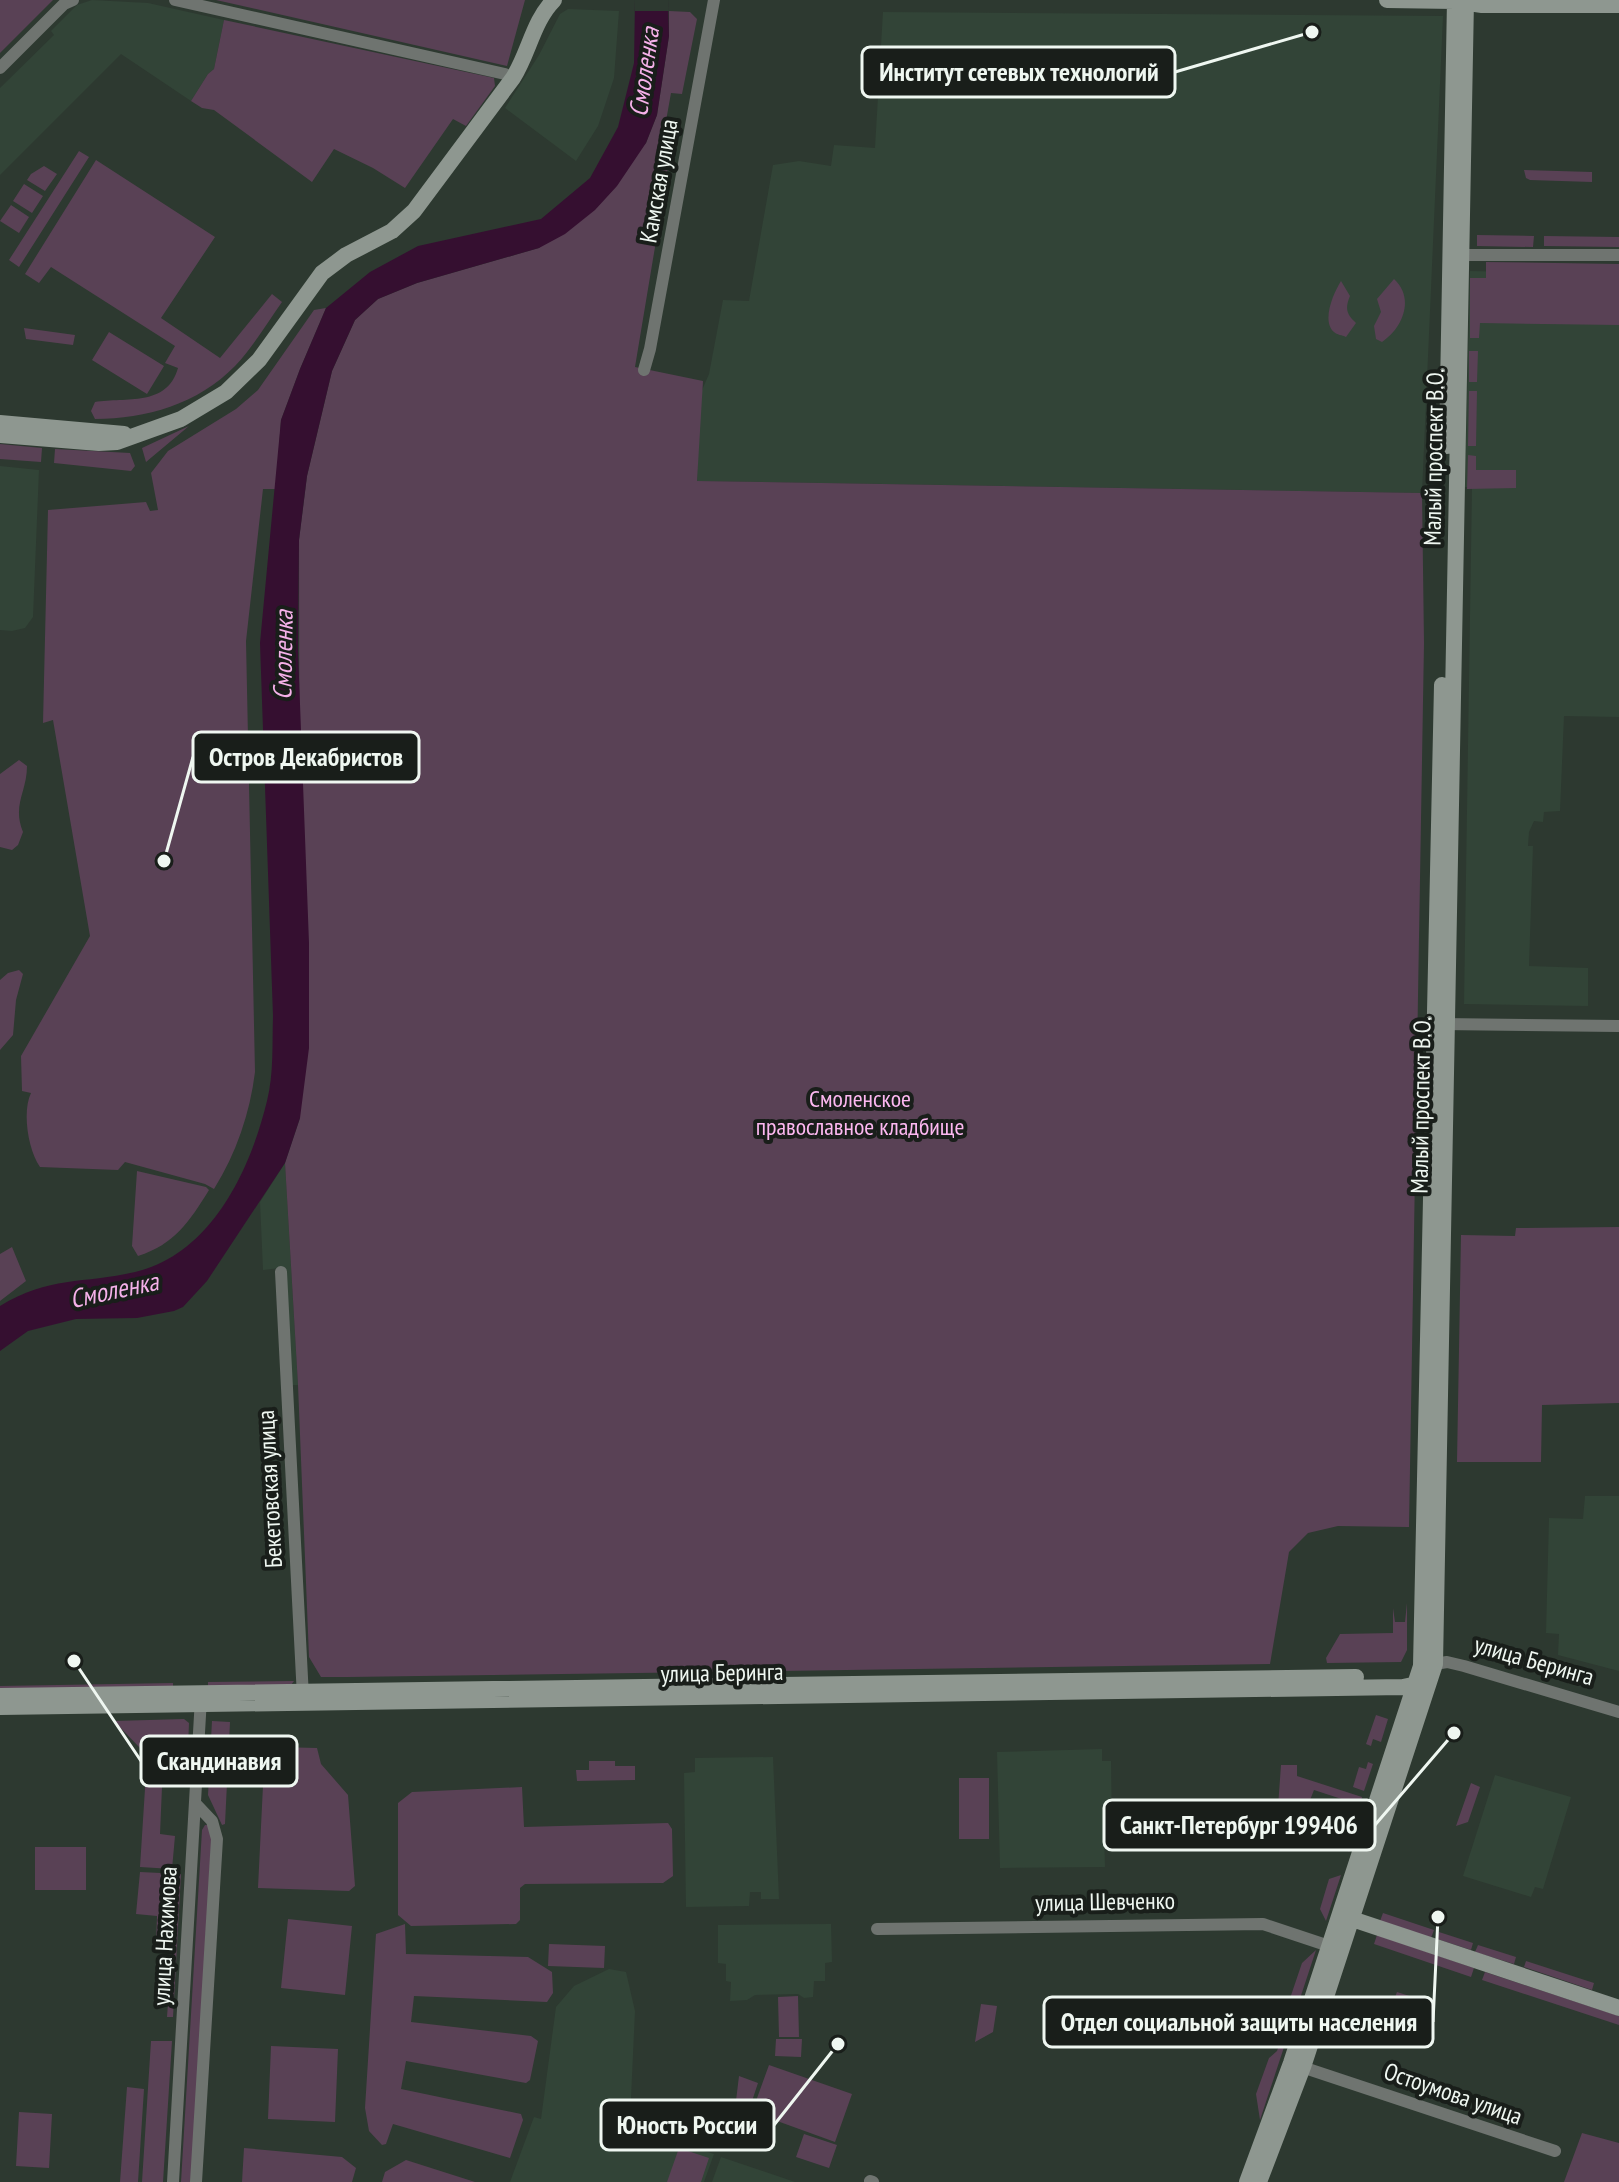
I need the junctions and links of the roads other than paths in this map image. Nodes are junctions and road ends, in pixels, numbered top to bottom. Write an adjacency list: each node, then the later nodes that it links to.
1 (73, 0): 8 (street)
2 (175, 0): 9 (street)
3 (554, 0): 9 (main road)
4 (714, 0): 12 (street, Камская улица)
5 (1387, 0): 6 (main road)
6 (1460, 1): 7 (main road); 10 (main road, Малый проспект В.О.)
7 (1619, 5)
8 (0, 68)
9 (513, 78): 15 (main road)
10 (1455, 255): 11 (street); 16 (main road, Малый проспект В.О.)
11 (1619, 255)
12 (644, 370)
13 (0, 423): 15 (main road)
14 (0, 435): 15 (main road)
15 (133, 436)
16 (1441, 1024): 17 (street); 19 (main road, Малый проспект В.О.)
17 (1619, 1026)
18 (281, 1272): 22 (street, Бекетовская улица)
19 (1428, 1665): 20 (main road); 22 (main road, улица Беринга); 25 (street, улица Беринга); 27 (main road, Малый проспект В.О.)
20 (1417, 1684): 22 (main road, улица Беринга); 27 (main road, Малый проспект В.О.)
21 (0, 1696): 23 (main road, улица Беринга)
22 (303, 1697): 23 (main road, улица Беринга)
23 (201, 1698): 24 (main road, улица Беринга); 26 (street, улица Нахимова)
24 (0, 1707)
25 (1619, 1712)
26 (195, 1803): 33 (street, улица Нахимова); 34 (street)
27 (1346, 1917): 29 (main road, Малый проспект В.О.); 30 (main road); 31 (main road, Малый проспект В.О.)
28 (877, 1929): 29 (street, улица Шевченко)
29 (1329, 1946): 31 (main road, Малый проспект В.О.)
30 (1619, 2008)
31 (1297, 2065): 32 (street, Остоумова улица); 35 (main road, Малый проспект В.О.); 36 (main road, Малый проспект В.О.)
32 (1555, 2151)
33 (173, 2182)
34 (196, 2182)
35 (1247, 2182)
36 (1259, 2182)

